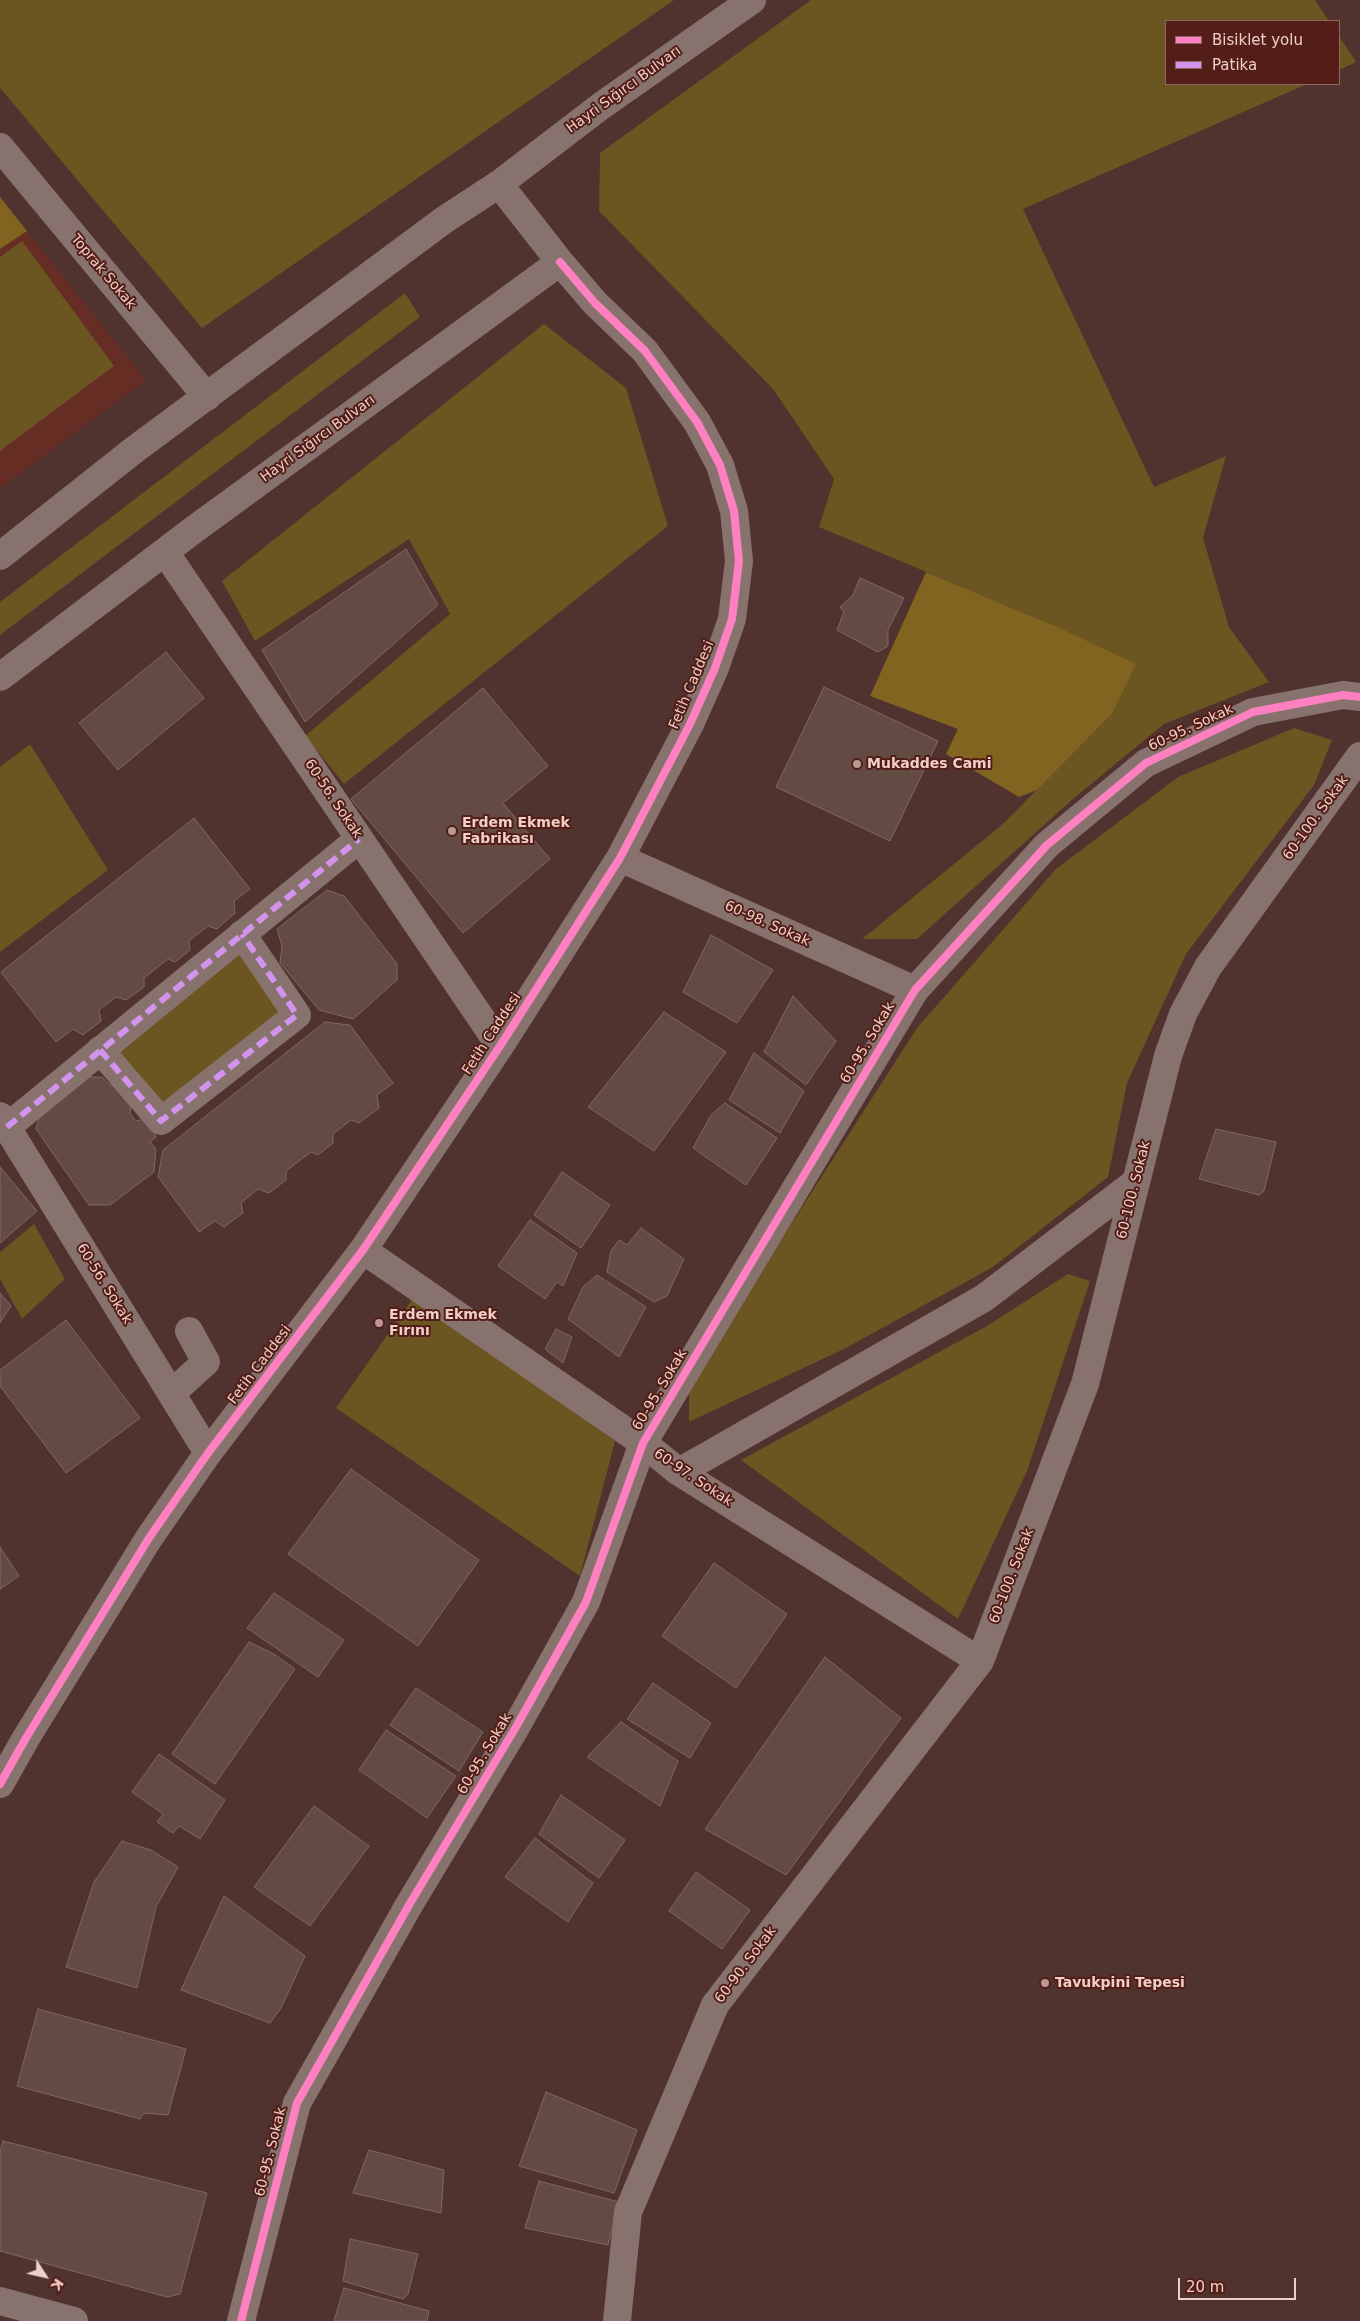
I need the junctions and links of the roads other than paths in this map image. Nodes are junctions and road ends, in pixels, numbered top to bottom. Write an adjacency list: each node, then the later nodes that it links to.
1 (752, 0): 3 (street, Hayri Sığırcı Bulvarı)
2 (0, 147): 5 (street, Toprak Sokak)
3 (500, 184): 4 (street); 5 (street, Hayri Sığırcı Bulvarı)
4 (560, 262): 6 (street, Hayri Sığırcı Bulvarı); 12 (street, Fetih Caddesi)
5 (207, 397): 7 (street, Hayri Sığırcı Bulvarı)
6 (165, 552): 8 (street, Hayri Sığırcı Bulvarı); 11 (street, 60-56. Sokak)
7 (0, 556)
8 (0, 677)
9 (1360, 697): 14 (street, 60-95. Sokak)
10 (1360, 756): 18 (street, 60-100. Sokak)
11 (359, 838): 13 (street); 15 (street, 60-56. Sokak)
12 (620, 858): 14 (street, 60-98. Sokak); 15 (street, Fetih Caddesi)
13 (242, 934): 16 (street); 16 (street)
14 (915, 990): 22 (street, 60-95. Sokak)
15 (500, 1046): 19 (street, Fetih Caddesi)
16 (100, 1050): 17 (street)
17 (3, 1121): 21 (street, 60-56. Sokak)
18 (1136, 1182): 24 (street); 25 (street, 60-100. Sokak)
19 (363, 1250): 22 (street, 60-97. Sokak); 23 (street, Fetih Caddesi)
20 (189, 1331): 21 (street)
21 (172, 1393): 23 (street, 60-56. Sokak)
22 (643, 1443): 24 (street, 60-97. Sokak); 29 (street, 60-95. Sokak)
23 (208, 1453): 26 (street, Fetih Caddesi)
24 (679, 1472): 25 (street, 60-97. Sokak)
25 (980, 1661): 30 (street, 60-90. Sokak)
26 (0, 1784)
27 (0, 2301): 28 (street)
28 (74, 2321)
29 (241, 2321)
30 (617, 2321)

